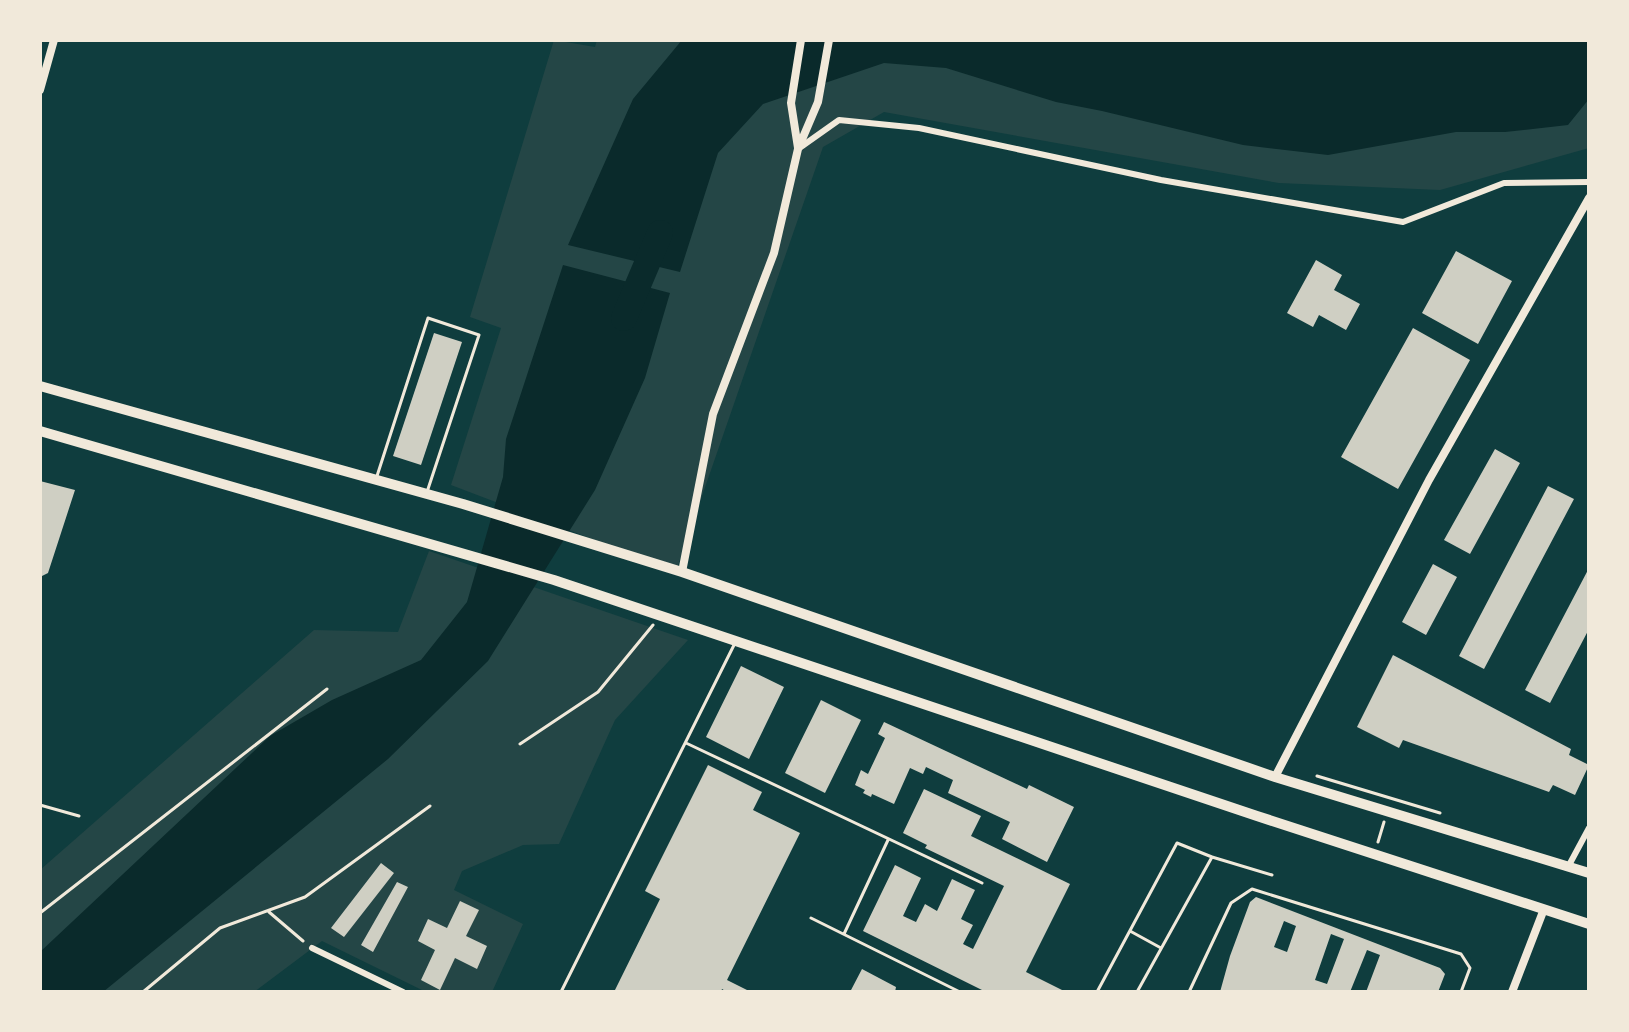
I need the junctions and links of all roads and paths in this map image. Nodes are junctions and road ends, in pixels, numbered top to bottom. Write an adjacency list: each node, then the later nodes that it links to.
1 (54, 40): 4 (street)
2 (801, 40): 5 (street)
3 (829, 40): 5 (street)
4 (40, 90)
5 (798, 149): 6 (street); 12 (street)
6 (1589, 182)
7 (1589, 198): 18 (street)
8 (40, 386): 10 (main road)
9 (40, 431): 13 (main road)
10 (376, 479): 11 (main road); 11 (lane)
11 (427, 494): 12 (main road)
12 (682, 572): 18 (main road)
13 (662, 615): 14 (main road); 17 (path)
14 (736, 640): 16 (lane); 35 (main road)
15 (327, 689): 37 (path)
16 (686, 743): 28 (lane); 46 (lane)
17 (520, 744)
18 (1275, 777): 31 (main road)
19 (1329, 778): 20 (path)
20 (1392, 797): 23 (path); 24 (path)
21 (40, 805): 25 (lane)
22 (430, 806): 36 (path)
23 (1388, 809)
24 (1440, 813)
25 (79, 816)
26 (1384, 822): 29 (path)
27 (1589, 828): 31 (street)
28 (888, 840): 34 (lane); 41 (lane)
29 (1376, 848)
30 (1212, 857): 33 (lane); 40 (lane); 43 (lane)
31 (1568, 867): 32 (main road)
32 (1589, 873)
33 (1272, 875)
34 (982, 883)
35 (1544, 909): 39 (main road); 52 (street)
36 (268, 911): 42 (path); 44 (path)
37 (40, 913)
38 (811, 918): 41 (lane)
39 (1589, 924)
40 (1130, 931): 43 (lane); 48 (lane)
41 (844, 934): 47 (lane)
42 (312, 948): 45 (street)
43 (1161, 948): 49 (lane)
44 (143, 992)
45 (403, 992)
46 (561, 992)
47 (960, 992)
48 (1097, 992)
49 (1137, 992)
50 (1189, 992): 51 (lane)
51 (1461, 992)
52 (1512, 992)

